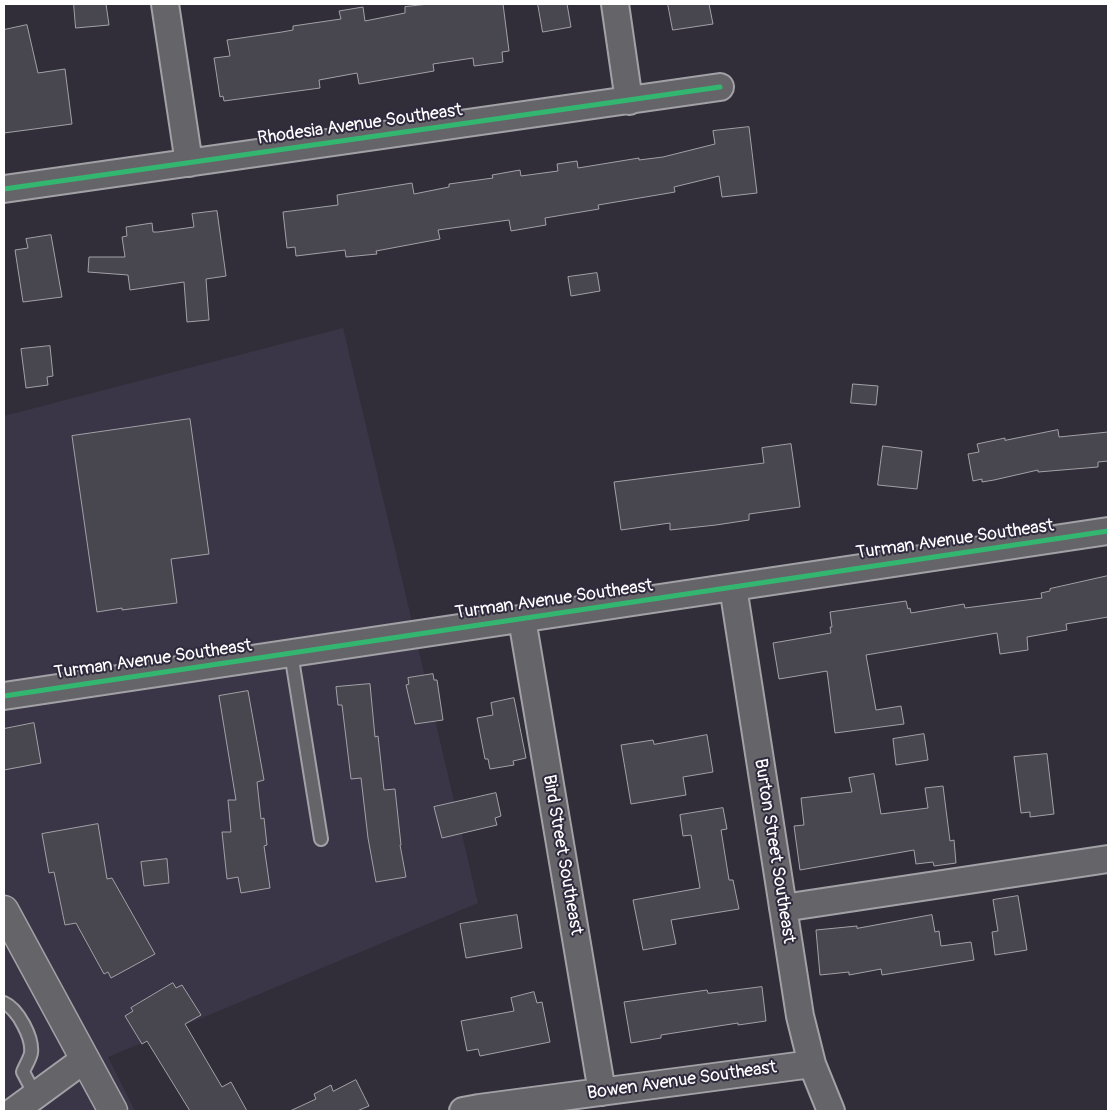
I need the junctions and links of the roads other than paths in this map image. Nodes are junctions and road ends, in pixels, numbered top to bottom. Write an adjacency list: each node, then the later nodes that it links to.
1 (165, 4): 5 (street)
2 (615, 4): 4 (street)
3 (720, 87): 4 (street, Rhodesia Avenue Southeast)
4 (629, 101): 5 (street, Rhodesia Avenue Southeast)
5 (189, 163): 6 (street, Rhodesia Avenue Southeast)
6 (4, 189)
7 (1108, 532): 8 (street, Turman Avenue Southeast)
8 (733, 587): 9 (street, Turman Avenue Southeast); 14 (street, Burton Street Southeast)
9 (522, 619): 10 (street, Turman Avenue Southeast); 19 (street, Bird Street Southeast)
10 (291, 653): 11 (street, Turman Avenue Southeast); 12 (lane)
11 (4, 696)
12 (321, 839)
13 (1108, 859): 14 (street)
14 (783, 908): 18 (street, Burton Street Southeast)
15 (5, 914): 17 (main road)
16 (4, 1003): 20 (lane)
17 (84, 1059): 20 (street); 23 (main road)
18 (812, 1064): 19 (street, Bowen Avenue Southeast); 24 (street, Burton Street Southeast)
19 (602, 1092): 21 (street, Bowen Avenue Southeast)
20 (35, 1096): 22 (street)
21 (474, 1110)
22 (14, 1111)
23 (113, 1111)
24 (831, 1111)

